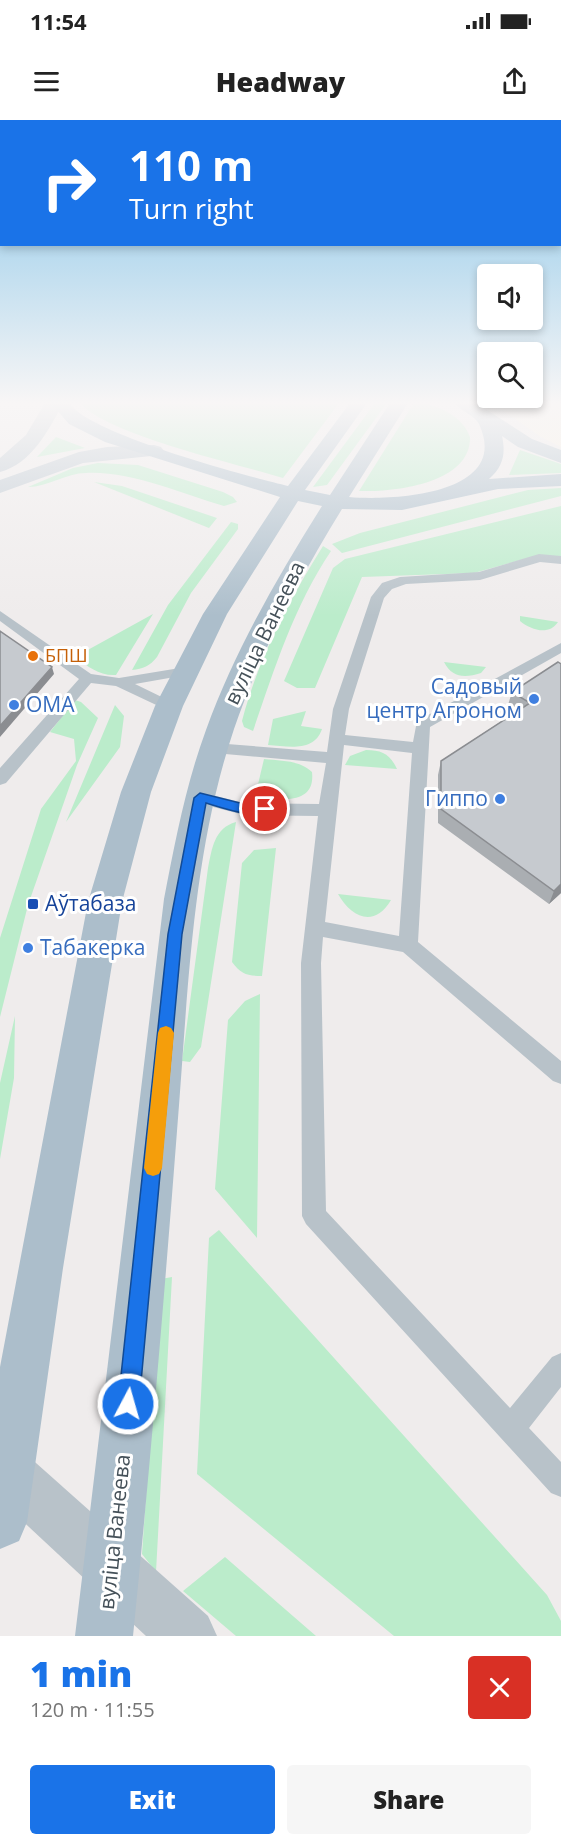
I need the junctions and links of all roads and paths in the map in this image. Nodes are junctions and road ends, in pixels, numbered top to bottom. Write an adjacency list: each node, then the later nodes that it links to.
1 (34, 474): 7 (main road)
2 (229, 474): 8 (main road)
3 (307, 474): 8 (main road, вуліца Ванеева)
4 (354, 474): 10 (main road, вуліца Ванеева)
5 (483, 474): 9 (main road)
6 (561, 480): 9 (main road)
7 (0, 487)
8 (293, 493): 10 (main road); 14 (main road, вуліца Ванеева)
9 (450, 494): 10 (main road)
10 (336, 502): 19 (main road, вуліца Ванеева)
11 (561, 560): 18 (lane)
12 (0, 615): 15 (lane)
13 (561, 646): 20 (lane)
14 (186, 671): 16 (lane); 17 (main road, вуліца Ванеева)
15 (87, 678): 16 (lane); 22 (lane)
16 (119, 682): 17 (lane)
17 (169, 706): 31 (main road, вуліца Ванеева)
18 (336, 739): 20 (lane); 21 (lane)
19 (214, 748): 21 (lane); 23 (main road, вуліца Ванеева)
20 (419, 748): 26 (lane)
21 (333, 758): 24 (lane)
22 (0, 779)
23 (200, 798): 24 (lane); 32 (main road, вуліца Ванеева)
24 (327, 810): 25 (lane)
25 (315, 928): 26 (lane); 29 (lane)
26 (408, 945): 27 (lane)
27 (561, 1074)
28 (561, 1366): 29 (lane)
29 (511, 1429): 30 (lane)
30 (561, 1483)
31 (3, 1487): 32 (street)
32 (112, 1566): 33 (main road, вуліца Ванеева); 34 (street)
33 (104, 1636)
34 (188, 1636)

